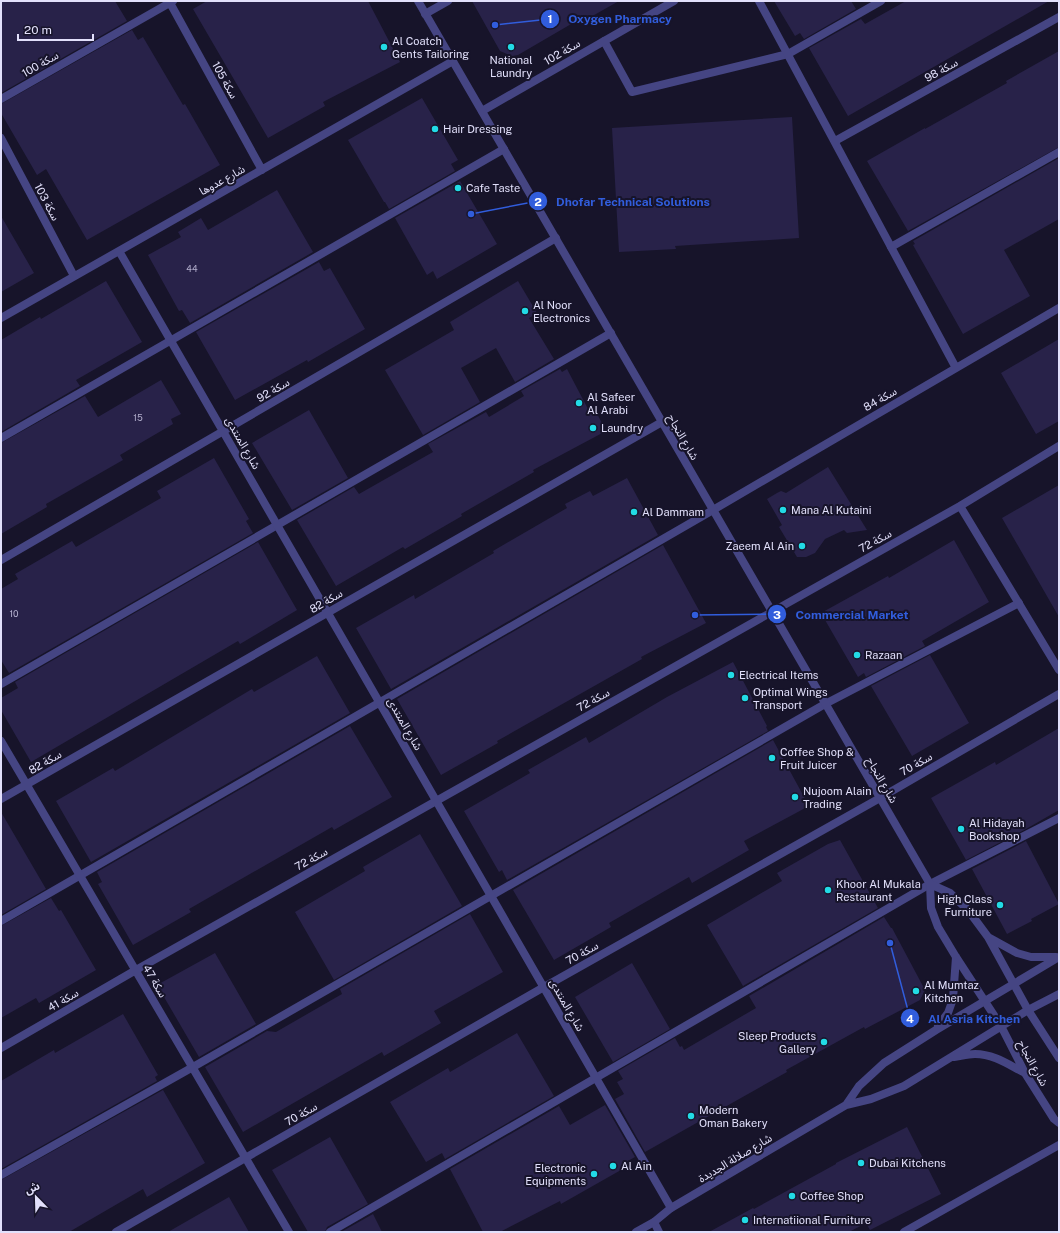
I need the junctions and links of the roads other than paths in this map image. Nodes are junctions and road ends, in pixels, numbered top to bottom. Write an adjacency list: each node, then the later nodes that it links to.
1 (418, 1): 7 (street, شارع النجاح)
2 (448, 1): 7 (street)
3 (759, 1): 10 (street)
4 (881, 1): 10 (street)
5 (171, 2): 12 (street, سكة 100); 18 (street, سكة 105)
6 (669, 2): 9 (street, سكة 102)
7 (425, 14): 11 (street, شارع النجاح)
8 (1059, 17): 15 (street, سكة 98)
9 (604, 41): 10 (street); 13 (street, سكة 102)
10 (788, 54): 15 (street)
11 (453, 61): 13 (street, شارع النجاح); 18 (street, شارع عدوها)
12 (1, 99)
13 (482, 111): 16 (street, شارع النجاح)
14 (1, 138): 22 (street, سكة 103)
15 (834, 141): 20 (street)
16 (504, 149): 19 (street, شارع النجاح); 26 (street)
17 (1059, 152): 20 (street)
18 (262, 170): 21 (street, شارع عدوها)
19 (556, 238): 25 (street, شارع النجاح); 29 (street, سكة 92)
20 (891, 248): 27 (street)
21 (119, 251): 22 (street, شارع عدوها); 26 (street, شارع المنتدى)
22 (74, 276): 24 (street, شارع عدوها)
23 (1059, 308): 27 (street, سكة 84)
24 (1, 318)
25 (611, 333): 28 (street, شارع النجاح); 34 (street)
26 (171, 340): 29 (street, شارع المنتدى); 30 (street)
27 (956, 368): 33 (street, سكة 84)
28 (662, 422): 33 (street, شارع النجاح); 38 (street, سكة 82)
29 (223, 431): 34 (street, شارع المنتدى); 35 (street, سكة 92)
30 (1, 438)
31 (1059, 446): 32 (street, سكة 72)
32 (960, 506): 36 (street); 37 (street, سكة 72)
33 (713, 510): 37 (street, شارع النجاح); 42 (street, سكة 84)
34 (278, 525): 38 (street, شارع المنتدى); 40 (street)
35 (1, 560)
36 (1019, 603): 39 (street); 43 (street)
37 (772, 612): 43 (street, شارع النجاح); 48 (street, سكة 72)
38 (328, 613): 42 (street, شارع المنتدى); 45 (street, سكة 82)
39 (1059, 670)
40 (1, 684)
41 (1059, 694): 46 (street, سكة 70)
42 (380, 703): 48 (street, شارع المنتدى); 50 (street, سكة 84)
43 (825, 704): 46 (street, شارع النجاح); 52 (street)
44 (1, 741): 45 (street, سكة 47)
45 (27, 784): 47 (street, سكة 82); 50 (street, سكة 47)
46 (880, 798): 51 (street, شارع النجاح); 59 (street, سكة 70)
47 (1, 799)
48 (437, 801): 52 (street, شارع المنتدى); 57 (street, سكة 72)
49 (1059, 818): 51 (street)
50 (80, 876): 53 (street, سكة 84); 57 (street, سكة 47)
51 (930, 884): 54 (street, شارع النجاح); 56 (street, شارع النجاح); 70 (street)
52 (491, 896): 59 (street, شارع المنتدى); 68 (street)
53 (1, 921)
54 (988, 937): 55 (street); 58 (street, شارع النجاح)
55 (1059, 957): 58 (street, شارع صلالة الجديدة)
56 (956, 958): 61 (street, شارع النجاح); 64 (street)
57 (136, 970): 65 (street, سكة 41); 68 (street, سكة 47)
58 (1014, 983): 61 (street, شارع صلالة الجديدة); 62 (street, شارع النجاح)
59 (544, 987): 70 (street, شارع المنتدى); 74 (street, سكة 70)
60 (1059, 994): 62 (street, شارع صلالة الجديدة)
61 (985, 1000): 63 (street, شارع النجاح); 64 (street, شارع صلالة الجديدة)
62 (1028, 1010): 63 (street, شارع صلالة الجديدة); 67 (street, شارع النجاح)
63 (1001, 1026): 66 (street, شارع صلالة الجديدة); 69 (street, شارع النجاح)
64 (936, 1030): 71 (street, شارع صلالة الجديدة)
65 (1, 1048)
66 (949, 1058): 69 (street); 71 (street, شارع صلالة الجديدة)
67 (1059, 1058)
68 (193, 1068): 74 (street, سكة 47); 75 (street)
69 (1025, 1073): 72 (street, شارع النجاح)
70 (596, 1078): 76 (street, شارع المنتدى); 80 (street)
71 (846, 1105): 76 (street, شارع صلالة الجديدة)
72 (1059, 1123)
73 (1059, 1145): 83 (street)
74 (246, 1158): 78 (street, سكة 70); 79 (street, سكة 47)
75 (1, 1175)
76 (671, 1208): 77 (street, شارع صلالة الجديدة)
77 (654, 1222): 81 (street, شارع صلالة الجديدة); 82 (street)
78 (116, 1232)
79 (289, 1232)
80 (330, 1232)
81 (636, 1232)
82 (659, 1232)
83 (904, 1232)

